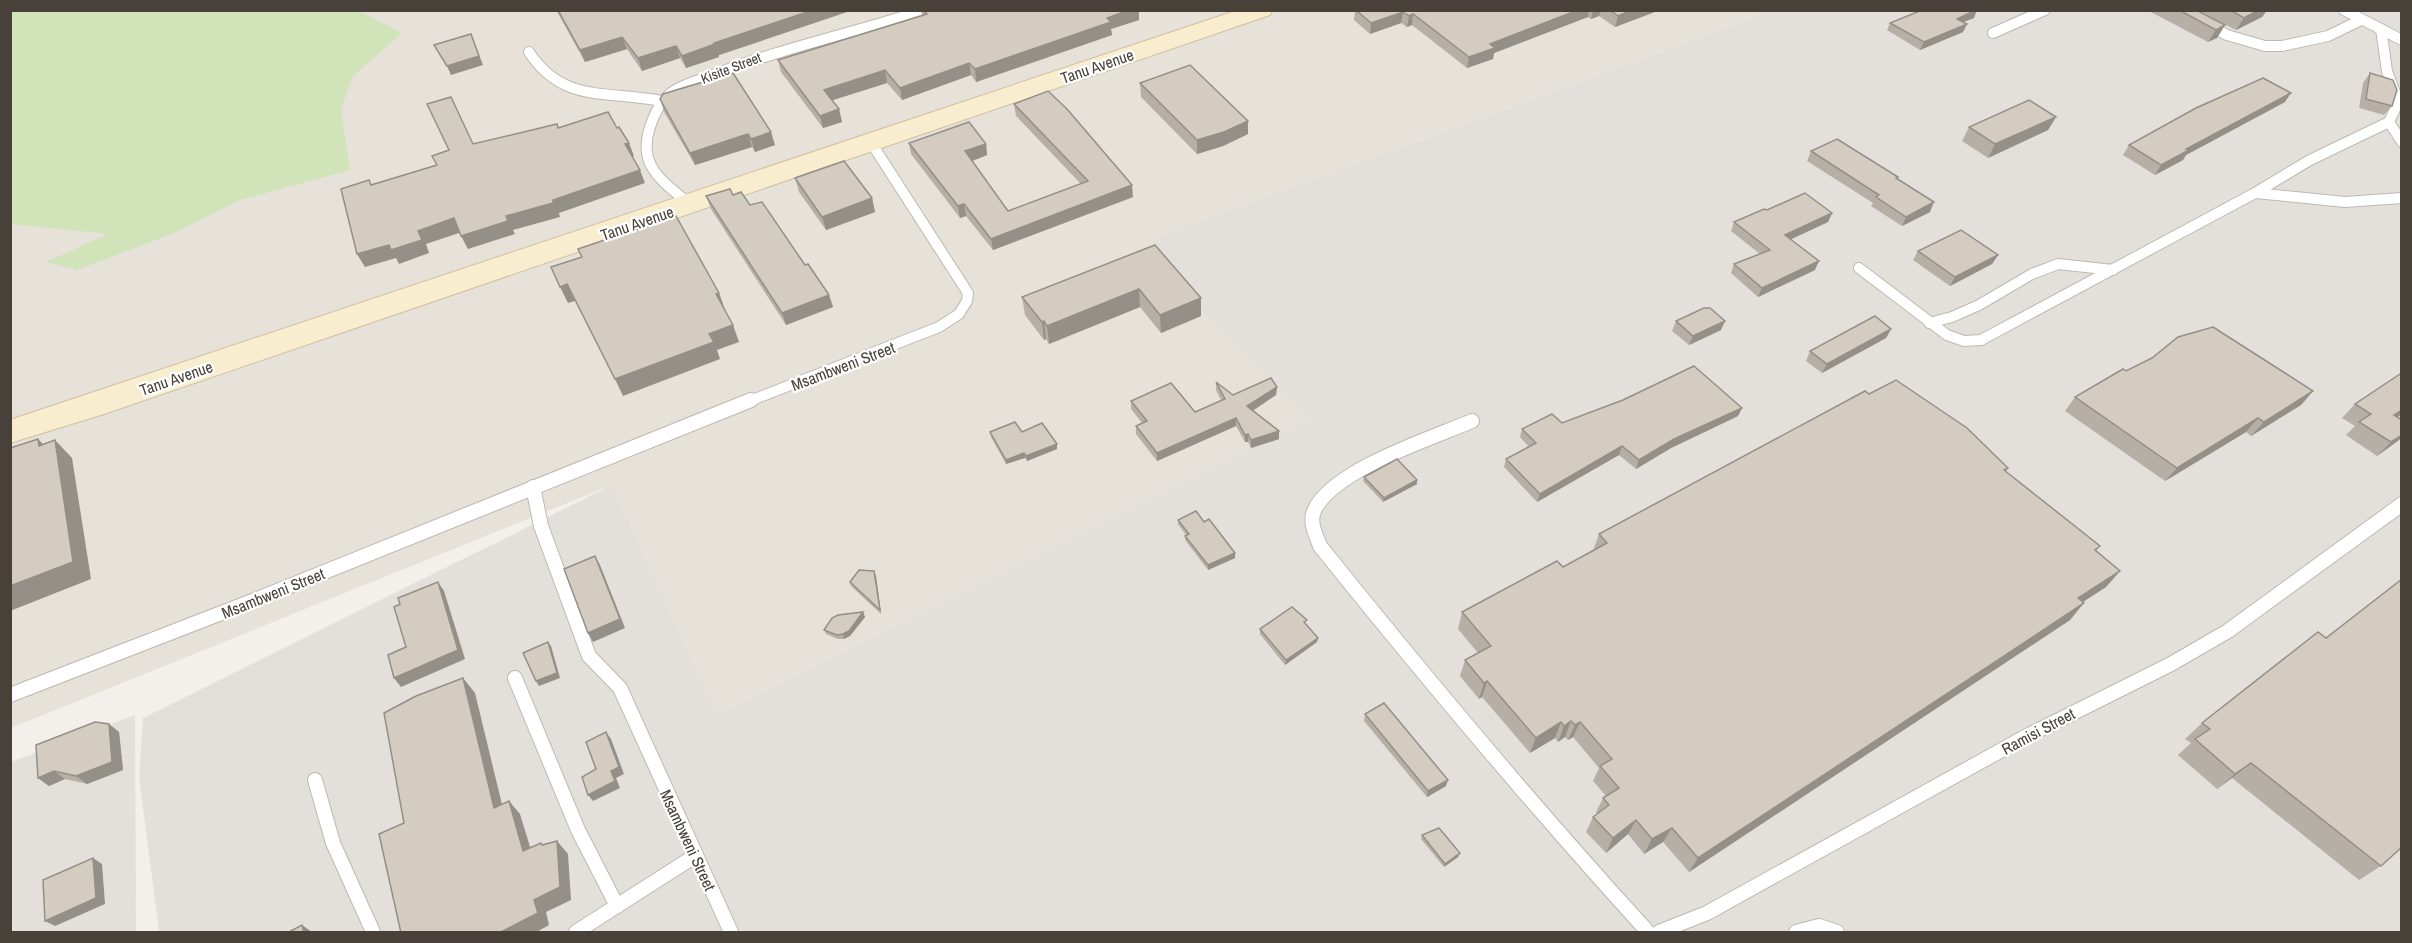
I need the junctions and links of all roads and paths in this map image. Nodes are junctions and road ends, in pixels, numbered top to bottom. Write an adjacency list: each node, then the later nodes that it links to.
1 (924, 10): 11 (lane, Kisite Street)
2 (1262, 10): 13 (street, Tanu Avenue)
3 (2045, 10): 8 (lane)
4 (2179, 10): 6 (lane)
5 (2344, 10): 6 (lane)
6 (2361, 20): 7 (lane)
7 (2381, 29): 9 (lane); 12 (lane)
8 (1993, 33)
9 (2402, 40)
10 (529, 52): 11 (lane)
11 (661, 101): 17 (lane)
12 (2389, 122): 14 (lane); 15 (lane)
13 (870, 141): 17 (street, Tanu Avenue); 23 (lane, Msambweni Street)
14 (2402, 142)
15 (2255, 193): 16 (lane); 19 (lane)
16 (2402, 198)
17 (691, 205): 22 (street, Tanu Avenue)
18 (1859, 268): 20 (lane)
19 (2113, 270): 20 (lane); 20 (lane)
20 (1929, 323)
21 (1472, 421): 33 (lane)
22 (10, 432)
23 (533, 487): 26 (lane, Msambweni Street); 28 (lane, Msambweni Street)
24 (2402, 504): 34 (lane, Ramisi Street)
25 (515, 678): 29 (lane)
26 (10, 695)
27 (315, 780): 30 (lane)
28 (695, 856): 29 (lane); 32 (lane, Msambweni Street)
29 (617, 906): 31 (lane)
30 (373, 933)
31 (576, 933)
32 (731, 933)
33 (1648, 933)
34 (1659, 933)
35 (1796, 933): 36 (lane)
36 (1837, 933)

